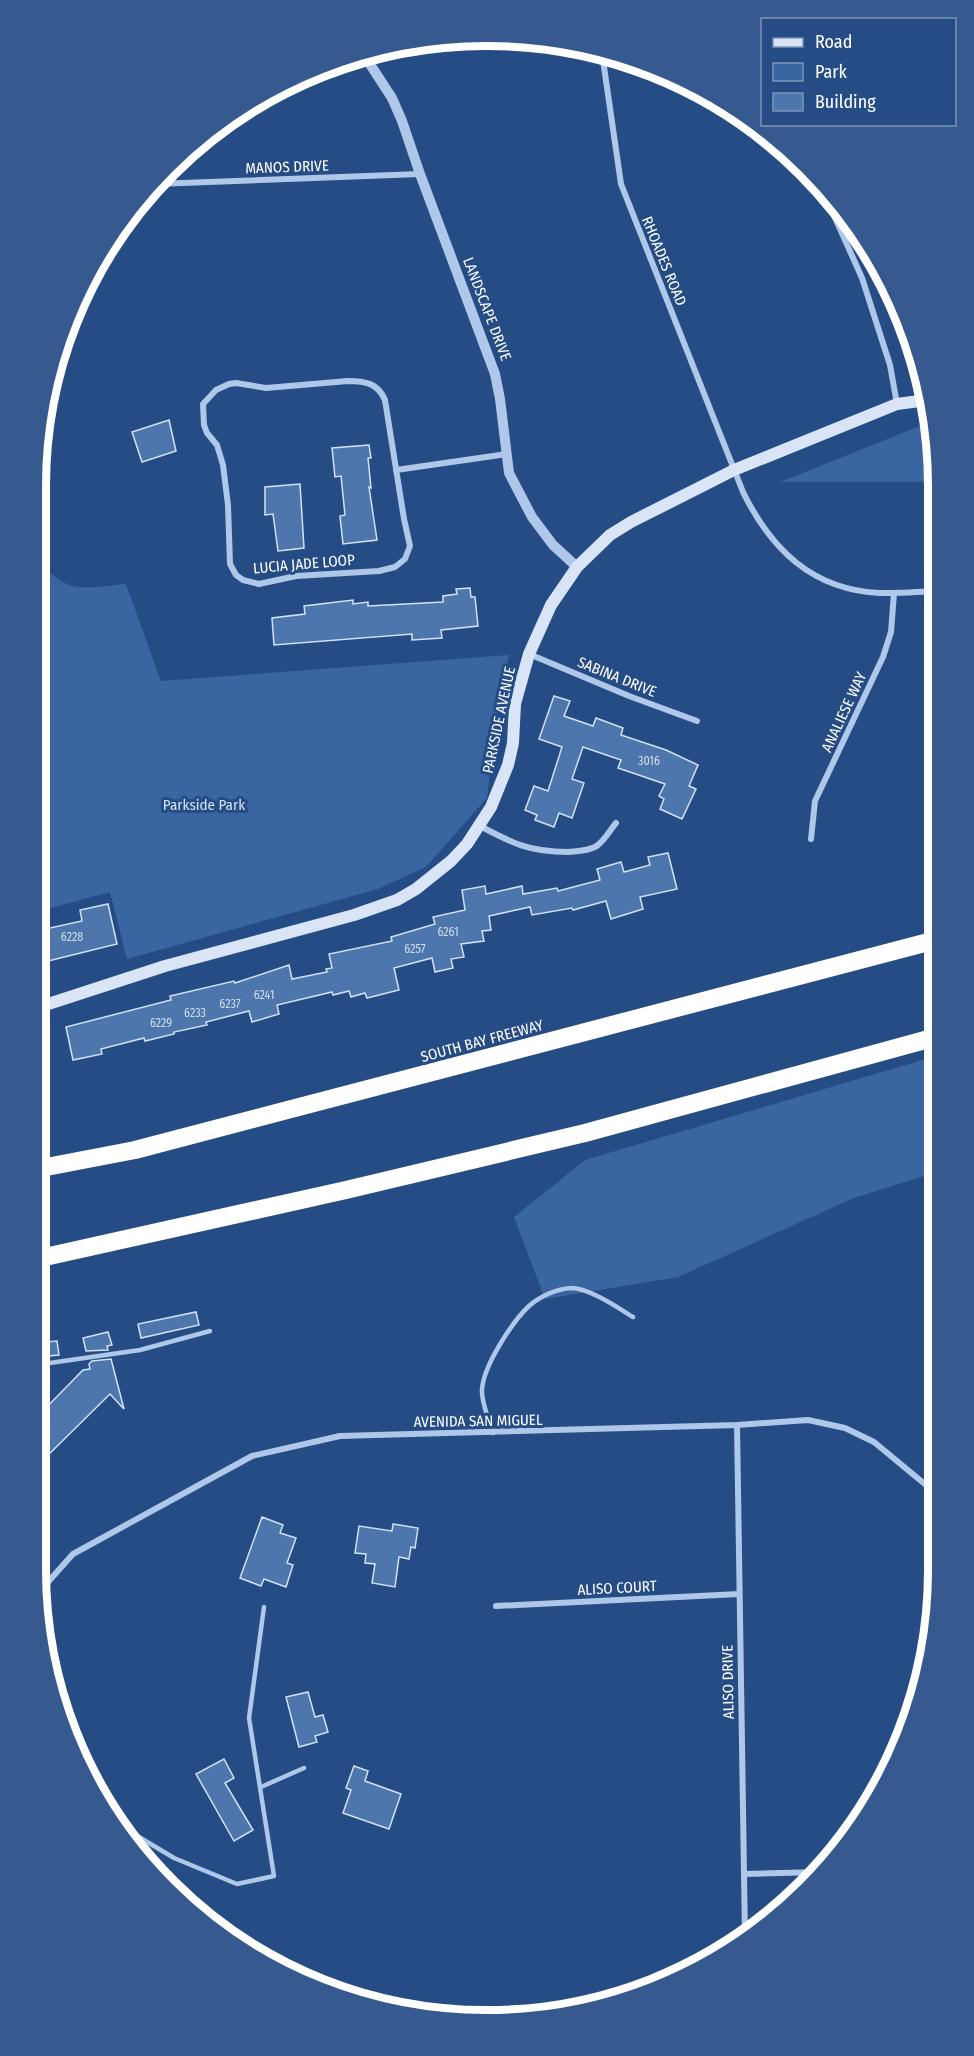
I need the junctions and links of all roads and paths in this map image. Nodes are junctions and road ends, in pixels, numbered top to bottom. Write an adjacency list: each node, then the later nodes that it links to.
1 (369, 63): 3 (street, LANDSCAPE DRIVE)
2 (603, 63): 11 (street, RHOADES ROAD)
3 (420, 174): 4 (street, MANOS DRIVE); 9 (street, LANDSCAPE DRIVE)
4 (169, 183)
5 (838, 222): 6 (street)
6 (844, 234): 8 (street)
7 (919, 401): 8 (main road, PARKSIDE AVENUE)
8 (897, 404): 11 (main road, PARKSIDE AVENUE)
9 (507, 454): 10 (street); 12 (street, LANDSCAPE DRIVE)
10 (396, 470): 10 (street, LUCIA JADE LOOP)
11 (734, 470): 12 (main road, PARKSIDE AVENUE); 14 (street, RHOADES ROAD)
12 (577, 567): 15 (main road, PARKSIDE AVENUE)
13 (928, 591): 14 (street, RHOADES ROAD)
14 (894, 593): 19 (street, ANALIESE WAY)
15 (529, 654): 16 (street, SABINA DRIVE); 18 (main road, PARKSIDE AVENUE)
16 (697, 721)
17 (616, 823): 18 (street)
18 (480, 826): 21 (main road, PARKSIDE AVENUE)
19 (811, 839)
20 (928, 941): 23 (highway, SOUTH BAY FREEWAY)
21 (46, 1005)
22 (928, 1039): 24 (highway)
23 (46, 1167)
24 (46, 1257)
25 (633, 1317): 29 (lane)
26 (210, 1331): 27 (lane)
27 (46, 1364)
28 (737, 1425): 29 (street, AVENIDA SAN MIGUEL); 30 (street, AVENIDA SAN MIGUEL); 32 (street, ALISO DRIVE)
29 (493, 1433): 31 (street, AVENIDA SAN MIGUEL)
30 (928, 1488)
31 (47, 1584)
32 (739, 1594): 33 (street, ALISO COURT); 39 (street, ALISO DRIVE)
33 (496, 1606)
34 (264, 1607): 36 (lane)
35 (304, 1768): 36 (lane)
36 (261, 1787): 37 (lane)
37 (137, 1836)
38 (805, 1872): 39 (street)
39 (744, 1874): 40 (street, ALISO DRIVE)
40 (745, 1926)

